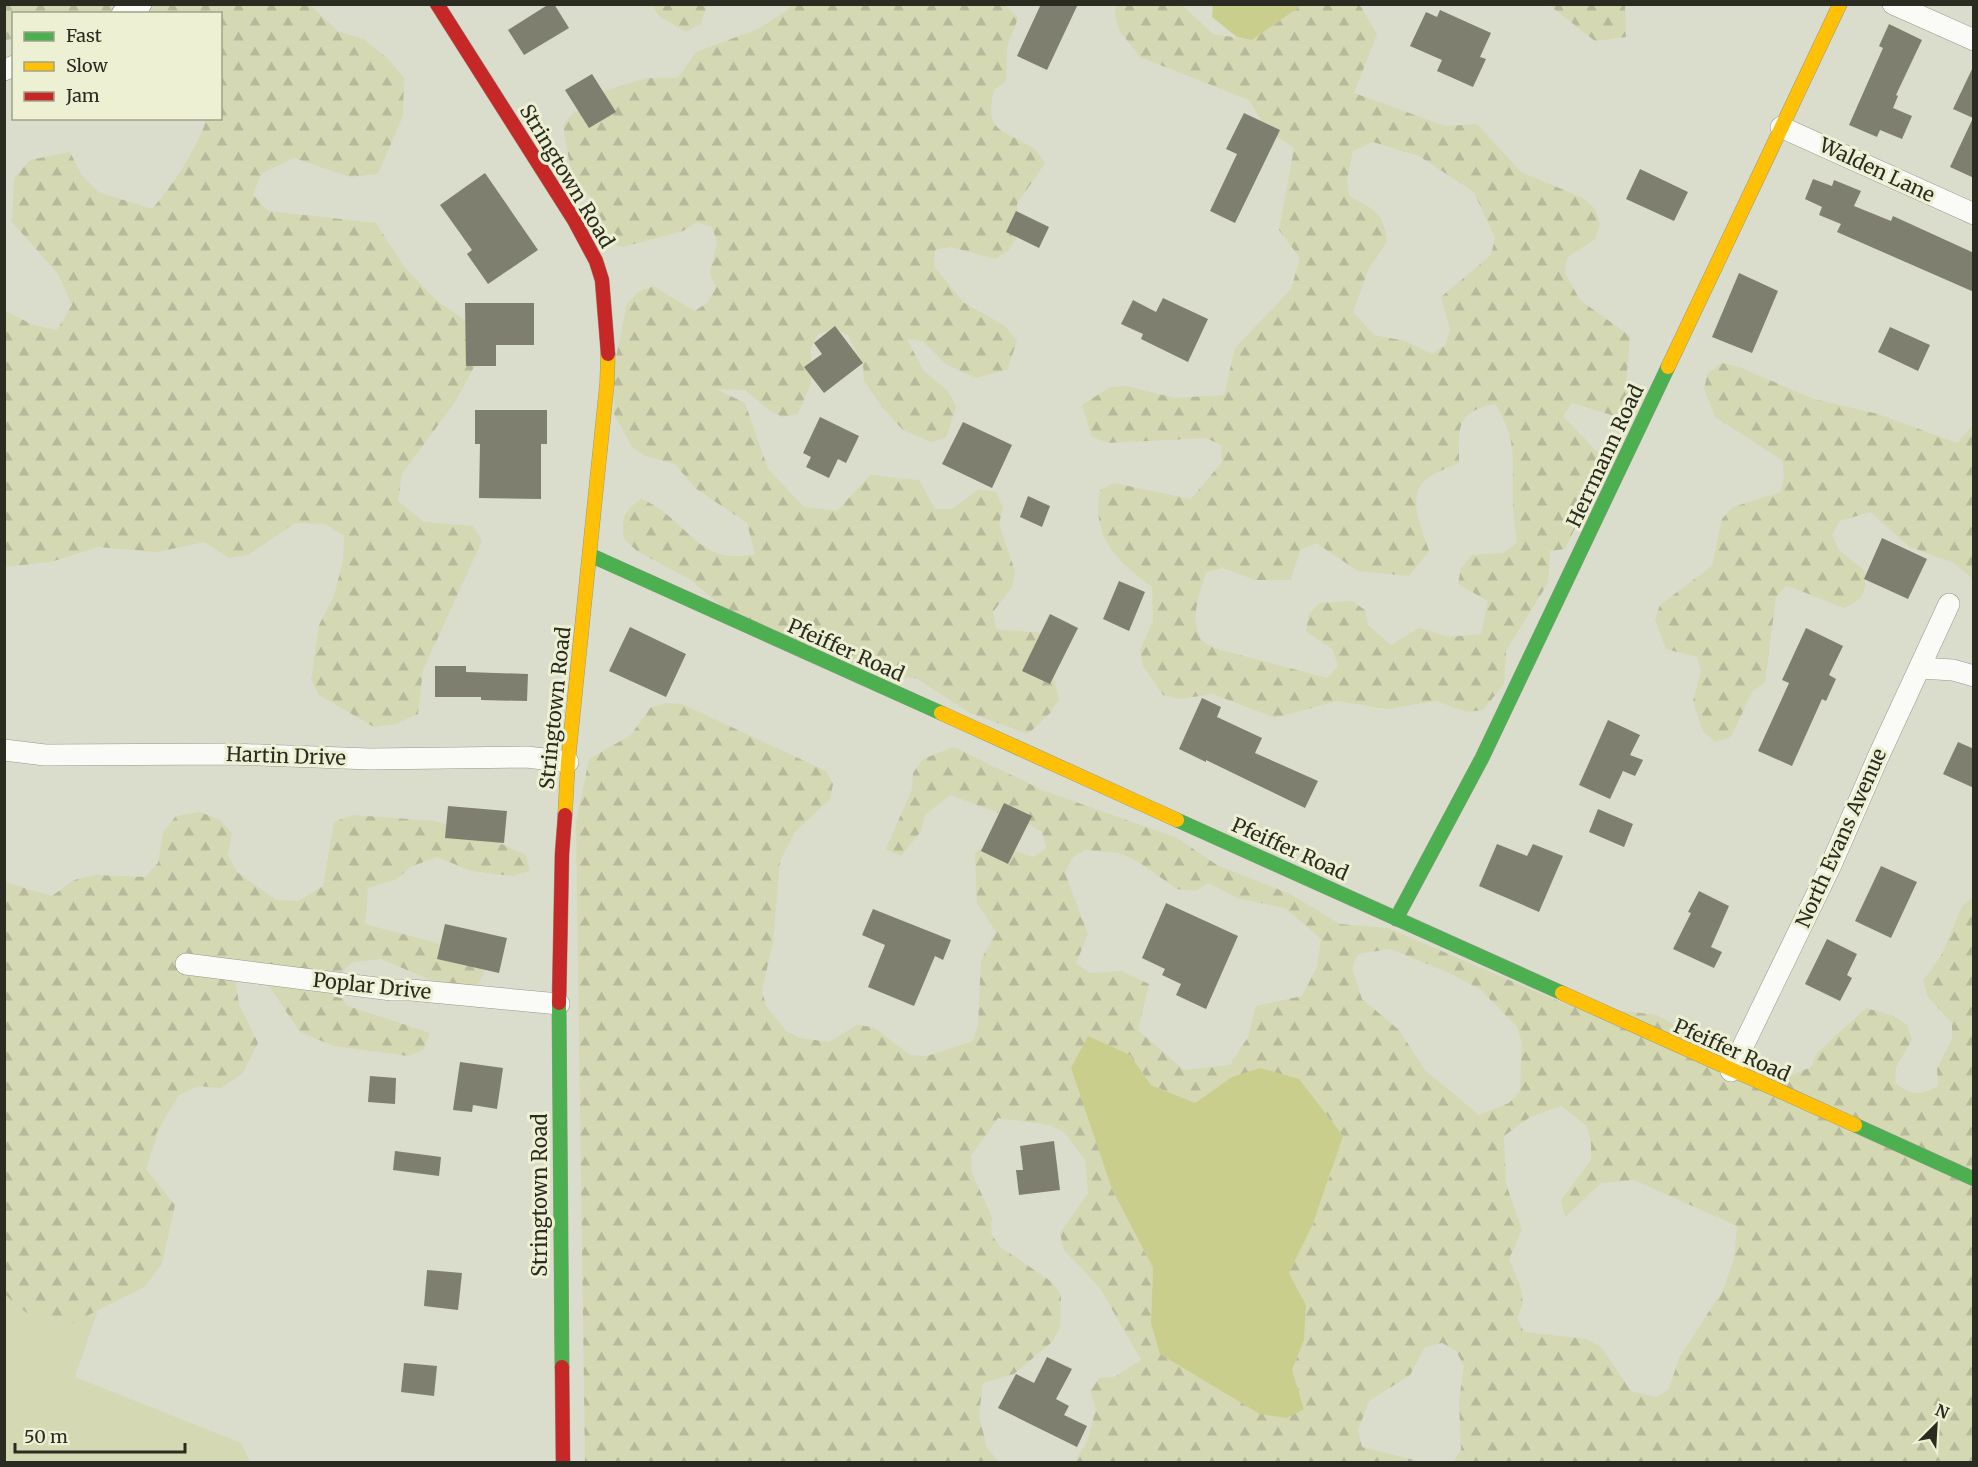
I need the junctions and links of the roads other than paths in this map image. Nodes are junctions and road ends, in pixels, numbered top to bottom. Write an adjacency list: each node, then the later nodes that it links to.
1 (141, 4): 5 (street)
2 (438, 4): 9 (street, Stringtown Road)
3 (1840, 4): 7 (street, Herrmann Road)
4 (1893, 4): 6 (street)
5 (126, 12)
6 (1974, 40)
7 (1781, 126): 8 (street, Walden Lane); 15 (street, Herrmann Road)
8 (1974, 214)
9 (590, 555): 14 (street, Stringtown Road); 15 (street, Pfeiffer Road)
10 (1949, 604): 11 (street, North Evans Avenue)
11 (1920, 668): 12 (street); 18 (street, North Evans Avenue)
12 (1974, 676)
13 (4, 750): 14 (street, Hartin Drive)
14 (568, 762): 17 (street, Stringtown Road)
15 (1396, 919): 18 (street, Pfeiffer Road)
16 (186, 964): 17 (street, Poplar Drive)
17 (559, 1004): 20 (street, Stringtown Road)
18 (1731, 1071): 19 (street, Pfeiffer Road)
19 (1974, 1179)
20 (563, 1462)

